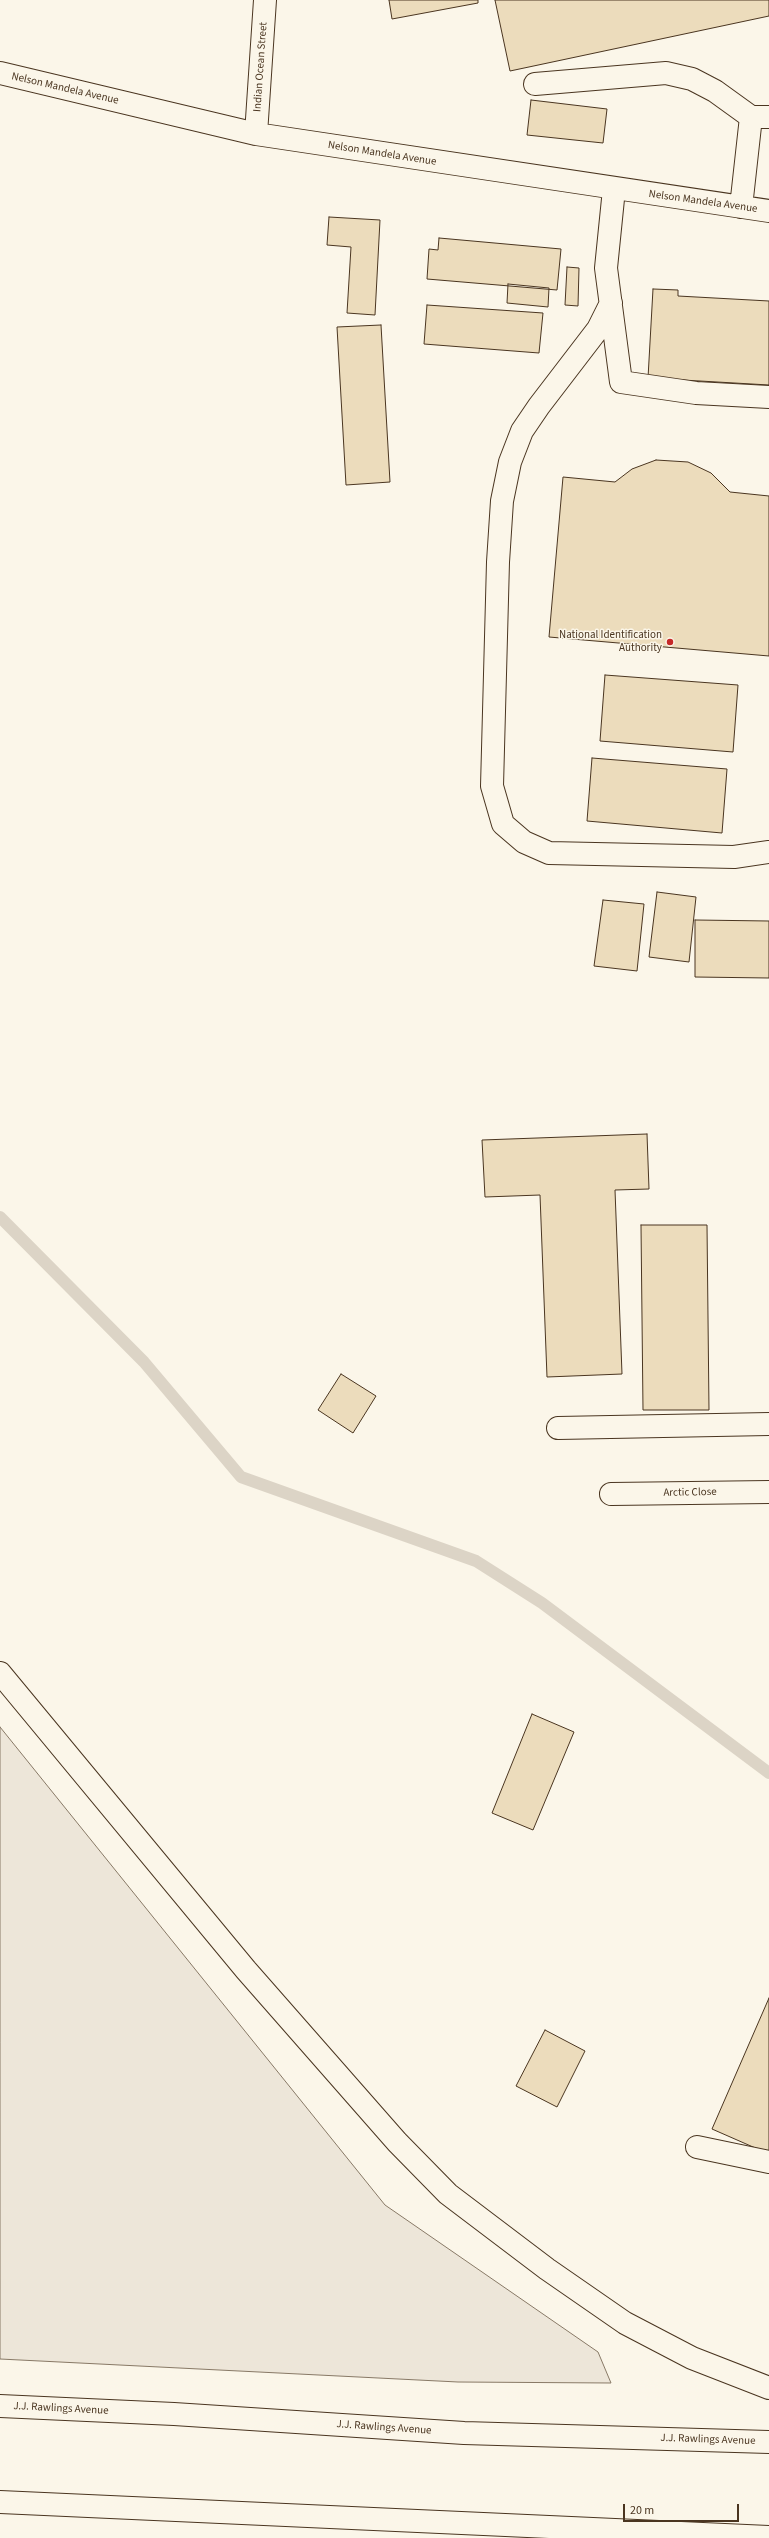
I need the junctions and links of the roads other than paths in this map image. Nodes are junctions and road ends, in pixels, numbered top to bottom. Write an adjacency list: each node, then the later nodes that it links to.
1 (265, 0): 5 (main road, Indian Ocean Street)
2 (0, 74): 5 (main road, Nelson Mandela Avenue)
3 (536, 84): 4 (main road)
4 (760, 117): 7 (main road)
5 (256, 134): 6 (main road, Nelson Mandela Avenue)
6 (614, 189): 7 (main road, Nelson Mandela Avenue); 9 (main road)
7 (741, 207): 8 (main road, Nelson Mandela Avenue)
8 (769, 211)
9 (611, 303): 10 (main road); 11 (main road)
10 (769, 397)
11 (769, 852)
12 (769, 1424): 13 (main road)
13 (558, 1428)
14 (769, 1492): 15 (main road, Arctic Close)
15 (612, 1494)
16 (0, 1673): 19 (main road)
17 (697, 2147): 18 (main road)
18 (769, 2162)
19 (769, 2388)
20 (0, 2406): 21 (main road, J.J. Rawlings Avenue)
21 (769, 2442)
22 (0, 2502): 23 (main road)
23 (640, 2531): 24 (main road); 25 (main road)
24 (769, 2537)
25 (619, 2538)

